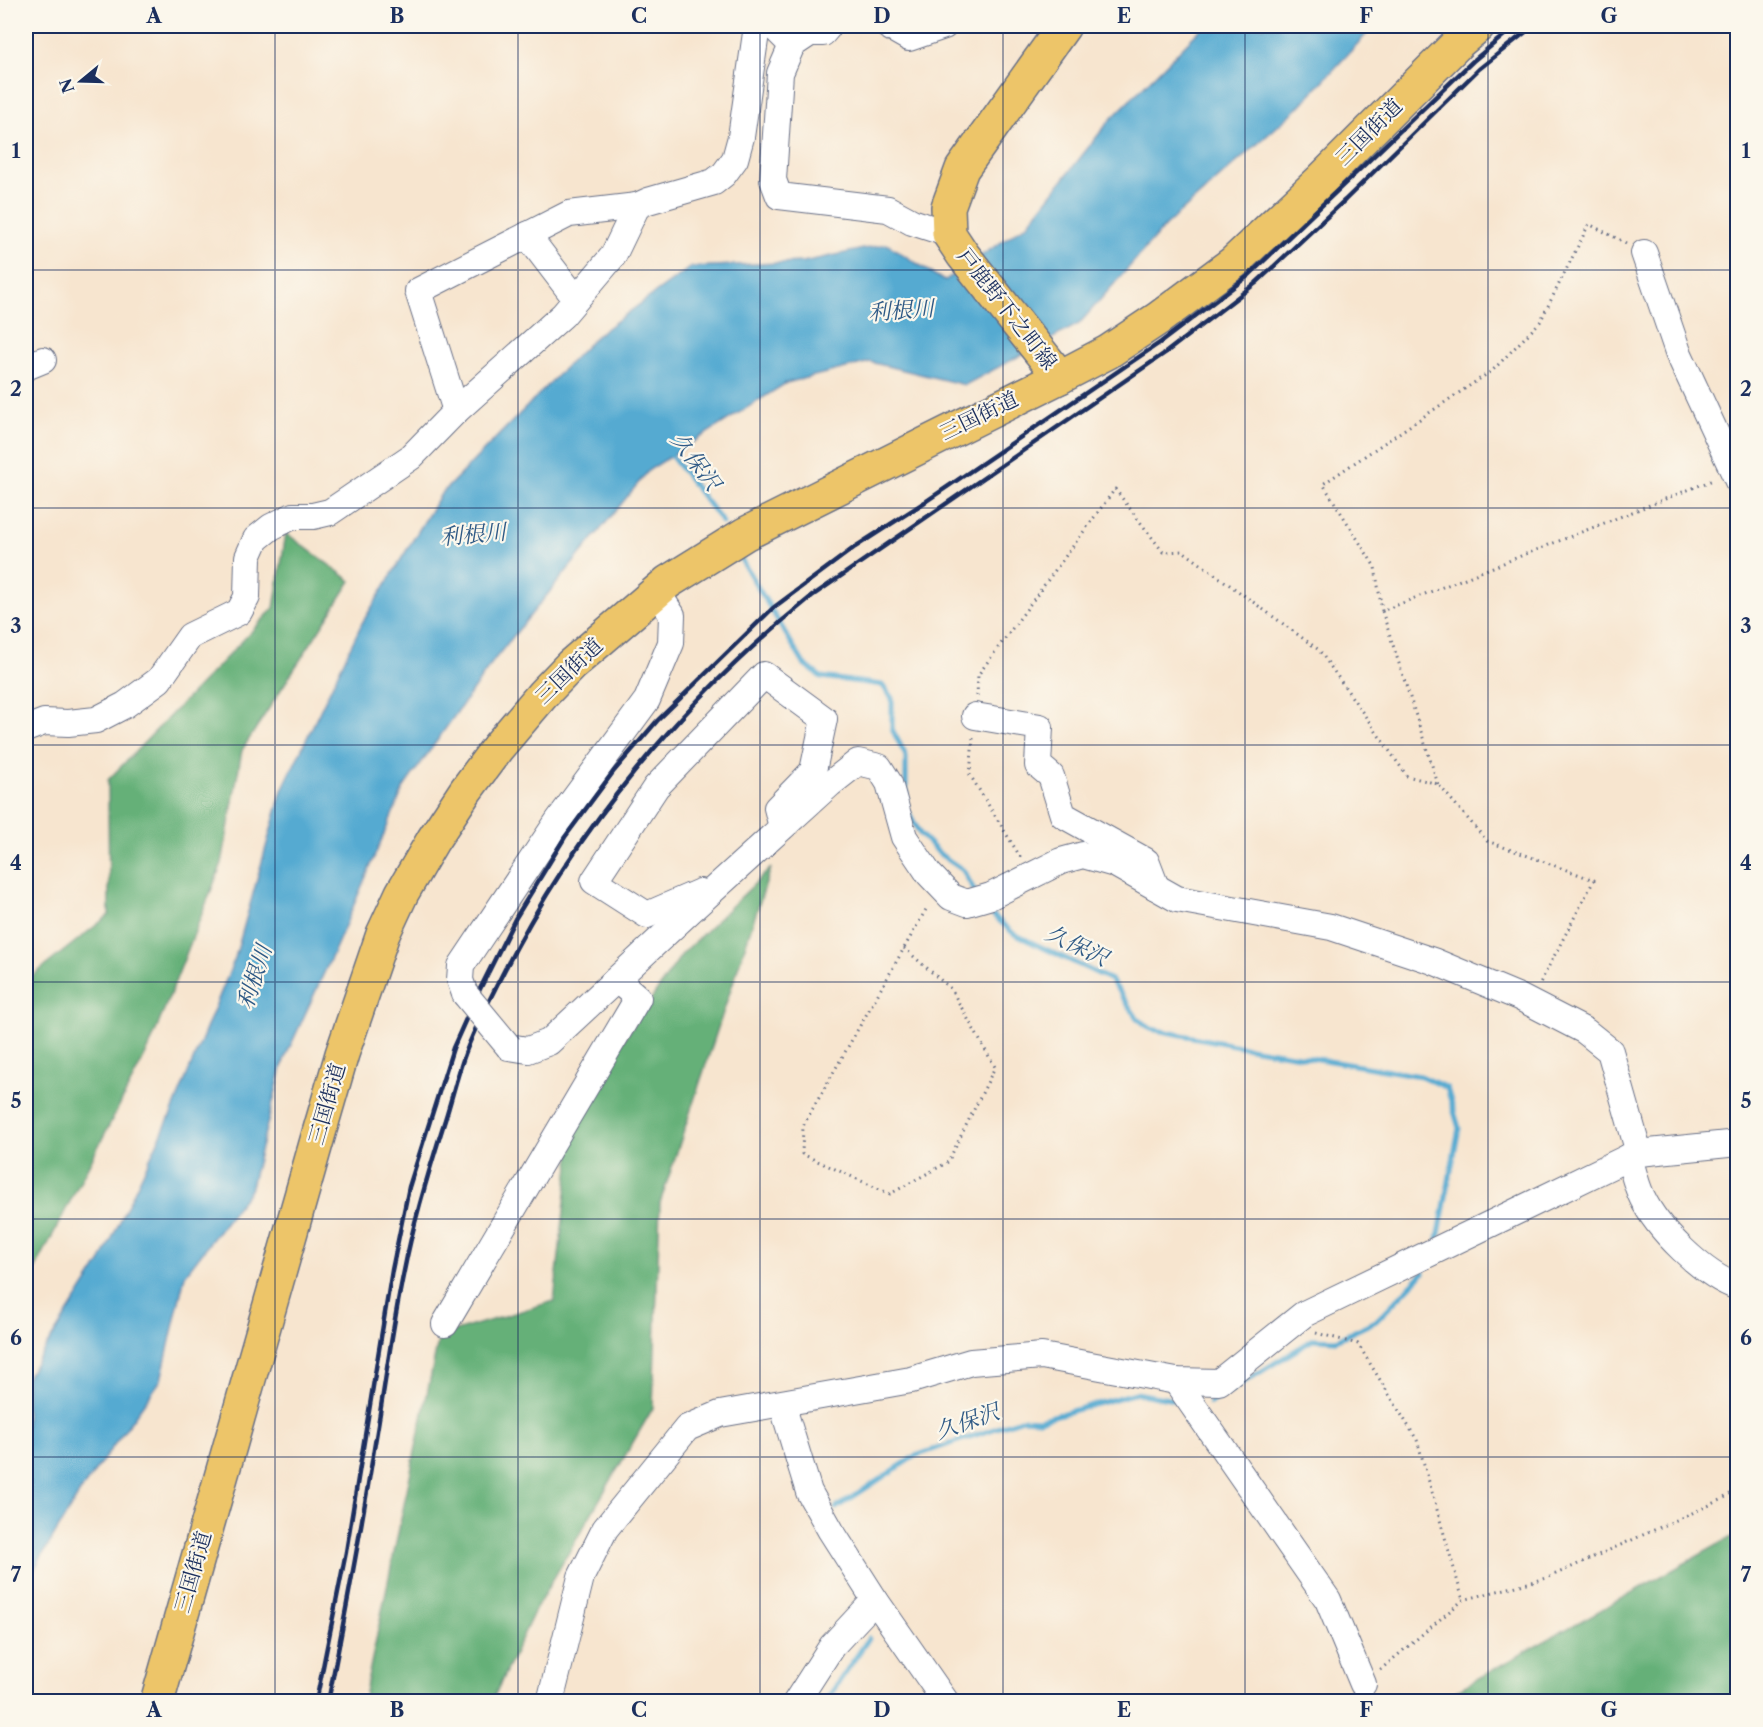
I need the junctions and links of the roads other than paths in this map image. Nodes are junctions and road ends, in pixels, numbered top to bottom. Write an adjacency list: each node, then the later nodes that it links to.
1 (757, 26): 9 (street)
2 (773, 26): 8 (street)
3 (829, 26): 8 (street)
4 (888, 26): 5 (street)
5 (944, 26)
6 (1064, 26): 11 (main road, 戸鹿野下之町線)
7 (1478, 26): 14 (main road, 三国街道)
8 (792, 45): 11 (street)
9 (637, 206): 10 (street); 13 (street)
10 (527, 235): 13 (street); 15 (street)
11 (956, 245): 14 (main road, 戸鹿野下之町線)
12 (1644, 253): 16 (street)
13 (576, 299): 15 (street)
14 (1053, 367): 17 (main road, 三国街道)
15 (456, 411): 19 (street)
16 (1735, 477)
17 (657, 592): 23 (street, bridge); 32 (main road, 三国街道)
18 (975, 716): 22 (street)
19 (26, 729)
20 (782, 827): 21 (street); 21 (street); 22 (street)
21 (720, 883): 23 (street)
22 (1156, 887): 25 (street)
23 (617, 980): 27 (street)
24 (1737, 1143): 25 (street)
25 (1634, 1155): 26 (street); 28 (street)
26 (1737, 1287)
27 (445, 1324)
28 (1176, 1381): 29 (street); 31 (street)
29 (782, 1404): 30 (street); 33 (street)
30 (875, 1600): 34 (street); 35 (street)
31 (1363, 1684)
32 (157, 1701)
33 (550, 1701)
34 (796, 1701)
35 (946, 1701)

